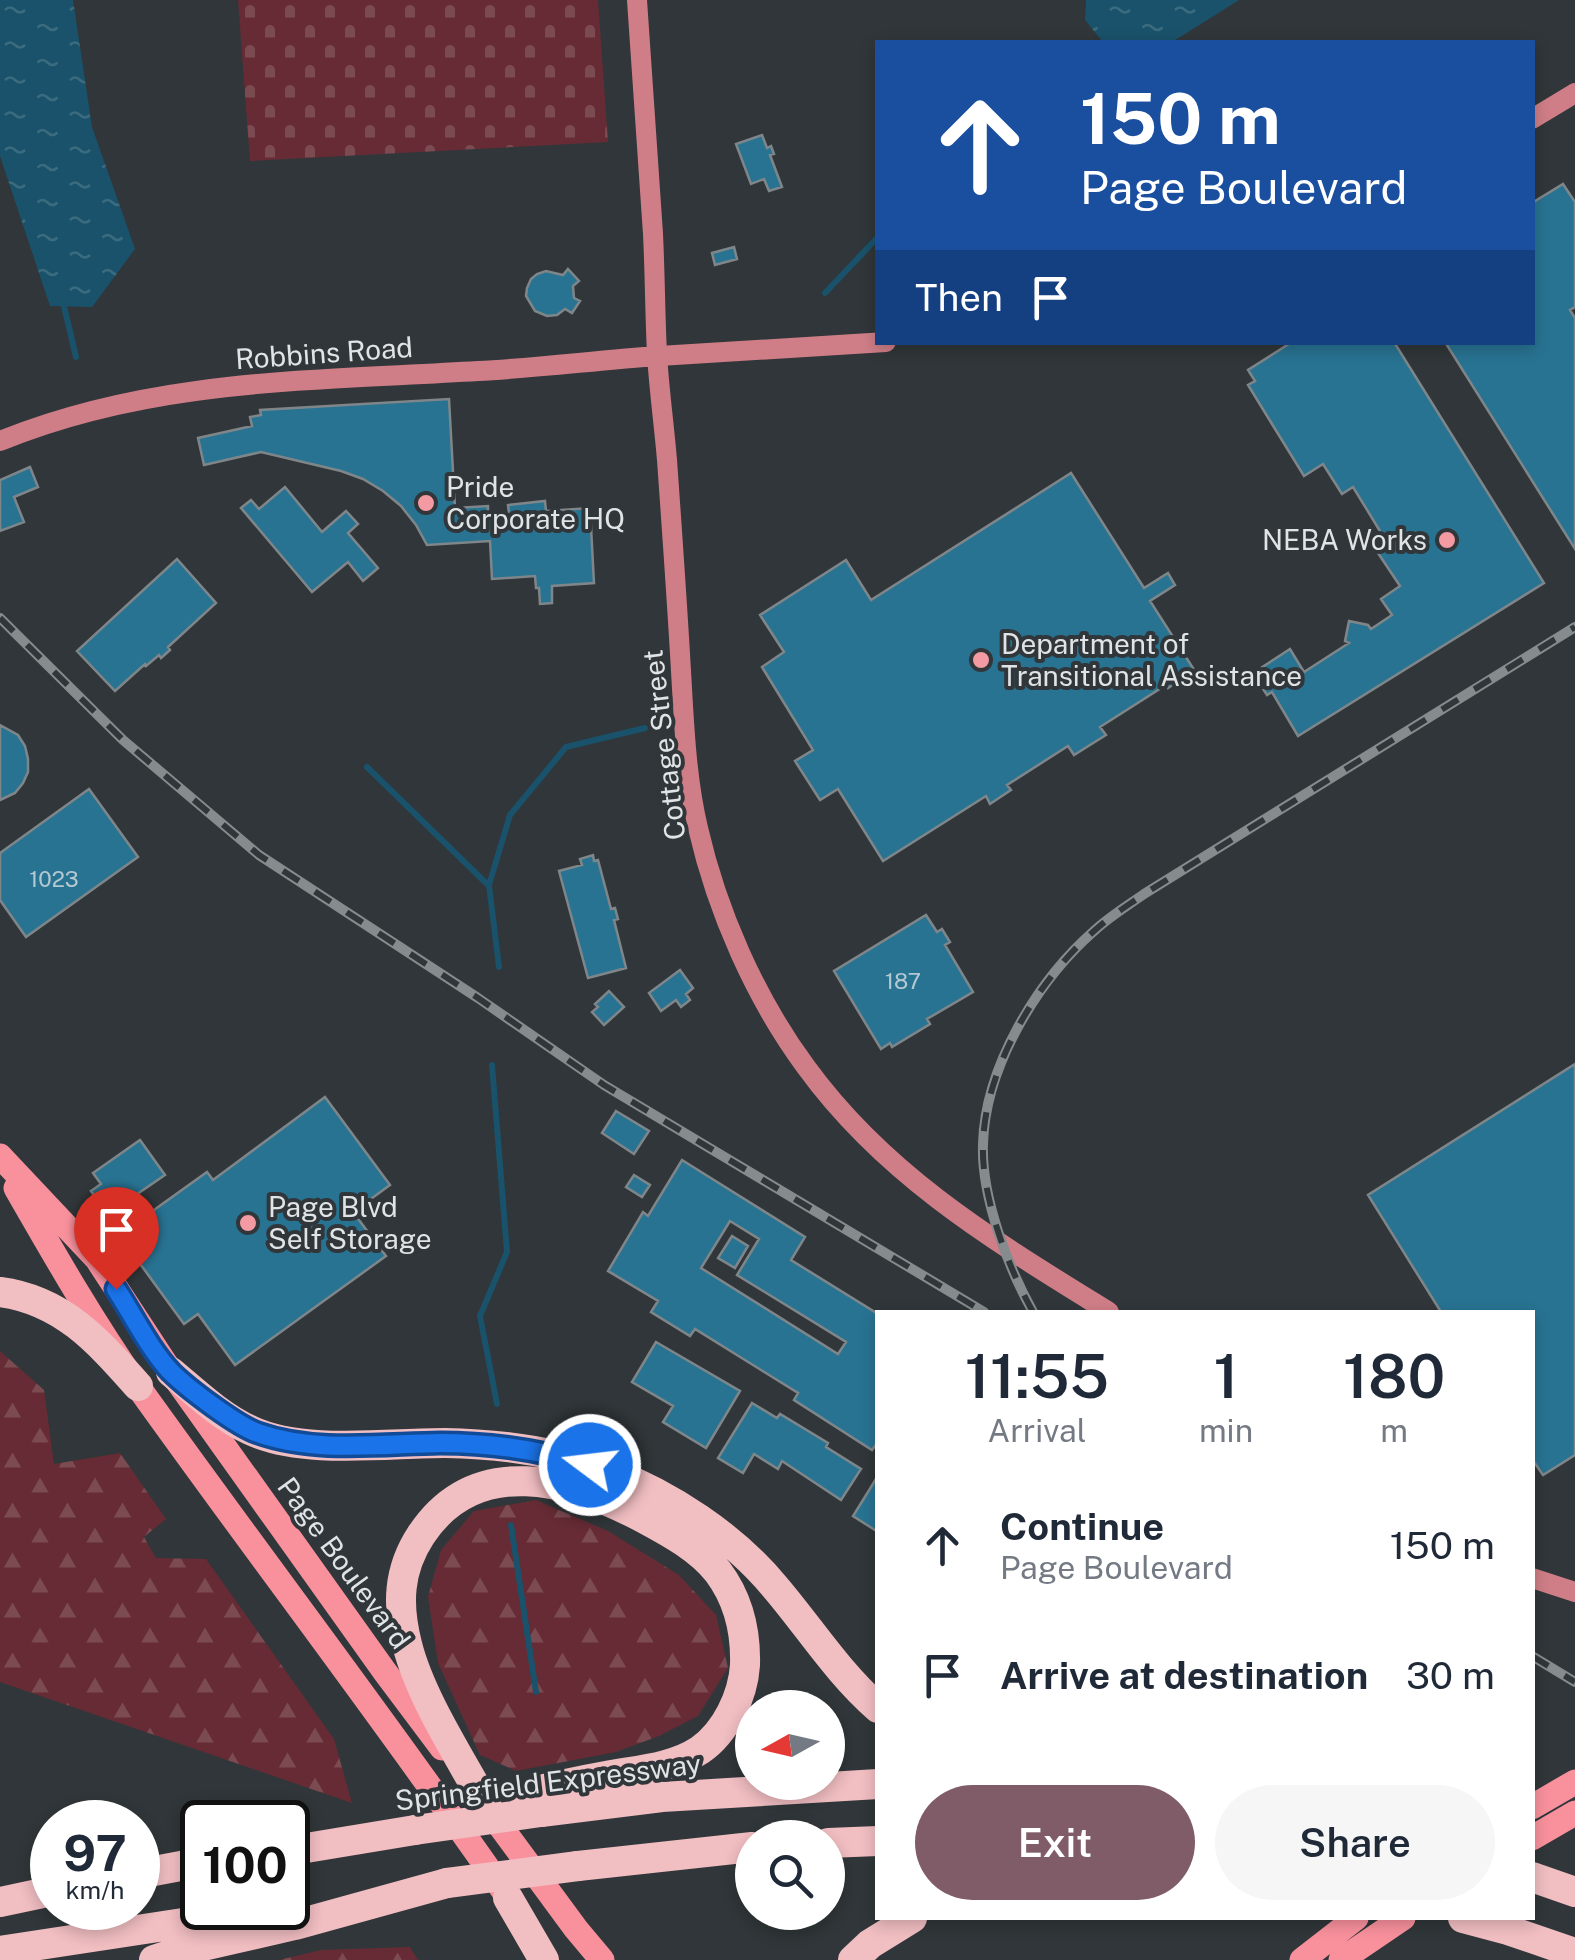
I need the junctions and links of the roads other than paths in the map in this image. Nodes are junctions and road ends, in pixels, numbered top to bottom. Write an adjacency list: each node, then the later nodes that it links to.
1 (637, 0): 5 (main road, Cottage Street)
2 (1575, 93): 3 (main road)
3 (1535, 117)
4 (875, 343): 5 (main road, Robbins Road)
5 (657, 356): 6 (main road, Robbins Road); 9 (main road, Cottage Street)
6 (0, 440)
7 (0, 1158): 10 (main road, Page Boulevard); 11 (main road, Page Boulevard)
8 (0, 1292): 11 (highway)
9 (1106, 1310)
10 (170, 1372): 14 (highway); 19 (main road, Page Boulevard)
11 (138, 1386): 32 (main road, Page Boulevard)
12 (1535, 1579): 13 (main road)
13 (1575, 1592)
14 (875, 1705)
15 (1575, 1782): 18 (main road)
16 (875, 1784): 17 (highway, Springfield Expressway)
17 (532, 1803): 19 (highway); 24 (highway, Springfield Expressway, bridge)
18 (1535, 1805)
19 (487, 1808): 45 (main road, Page Boulevard)
20 (1575, 1813): 21 (main road)
21 (1535, 1836)
22 (875, 1841): 23 (highway)
23 (845, 1842)
24 (310, 1844)
25 (735, 1849): 27 (highway, bridge)
26 (1535, 1878): 30 (highway)
27 (447, 1883): 34 (highway); 42 (highway)
28 (30, 1885): 29 (highway)
29 (0, 1888)
30 (1575, 1892)
31 (30, 1896): 33 (highway)
32 (508, 1898): 43 (highway); 44 (main road, Page Boulevard)
33 (0, 1902)
34 (310, 1903)
35 (909, 1920): 46 (highway)
36 (1390, 1920): 39 (main road)
37 (1471, 1920): 41 (highway)
38 (180, 1923): 40 (highway)
39 (1359, 1925): 47 (main road); 48 (main road)
40 (0, 1951)
41 (1575, 1953)
42 (154, 1960)
43 (544, 1960)
44 (560, 1960)
45 (602, 1960)
46 (854, 1960)
47 (1302, 1960)
48 (1340, 1960)

